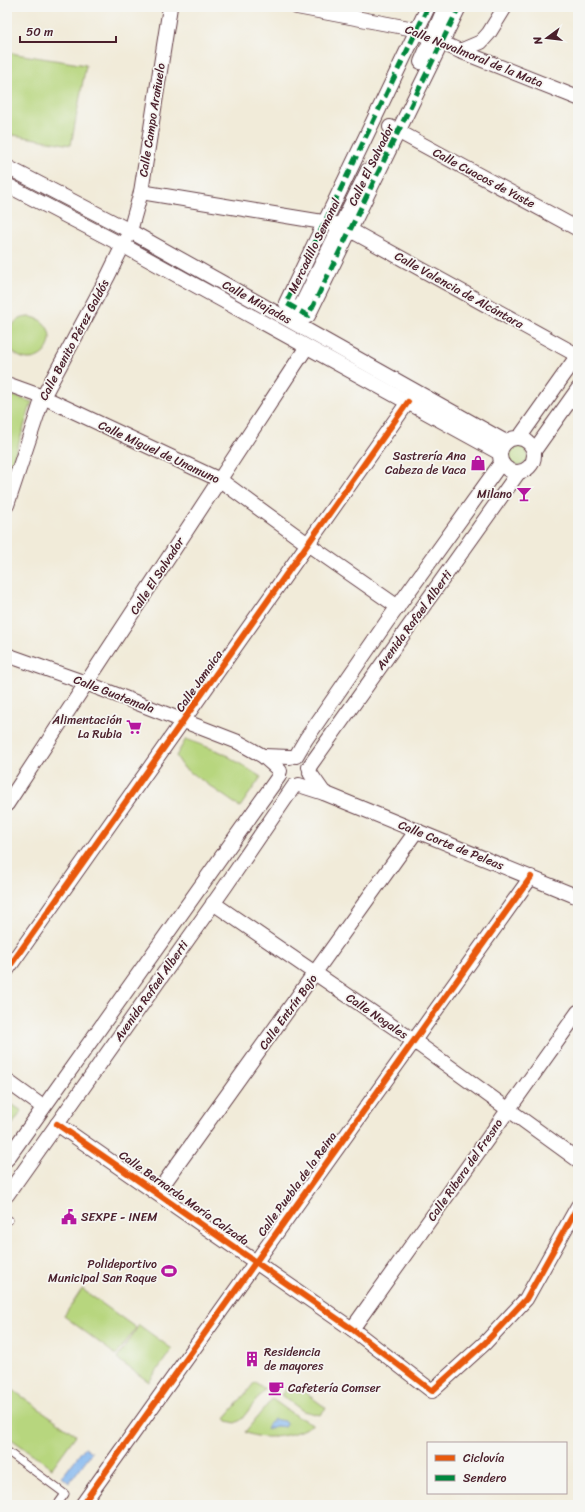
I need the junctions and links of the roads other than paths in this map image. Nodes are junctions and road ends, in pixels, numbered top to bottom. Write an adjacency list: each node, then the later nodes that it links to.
1 (170, 7): 15 (street, Calle Campo Arañuelo)
2 (297, 7): 7 (street, Calle Navalmoral de la Mata)
3 (428, 7): 8 (street, Mercadillo Semanal)
4 (446, 7): 9 (street, Calle El Salvador)
5 (459, 7): 9 (street, Mercadillo Semanal)
6 (505, 7): 10 (street)
7 (344, 11): 8 (street, Calle Navalmoral de la Mata)
8 (418, 31): 9 (street, Calle Navalmoral de la Mata); 9 (street, Mercadillo Semanal)
9 (437, 39): 10 (street, Calle Navalmoral de la Mata); 12 (street, Calle El Salvador)
10 (460, 51): 11 (street, Calle Navalmoral de la Mata)
11 (578, 98)
12 (390, 127): 16 (street, Calle El Salvador); 17 (street, Calle Cuacos de Yuste)
13 (7, 167): 18 (street, Calle Miajadas)
14 (7, 184): 19 (street, Calle Miajadas)
15 (141, 192): 16 (street, Calle Valencia de Alcántara); 18 (street, Calle Campo Arañuelo)
16 (341, 225): 20 (street, Calle El Salvador); 22 (street, Calle Valencia de Alcántara)
17 (578, 229)
18 (130, 231): 19 (street, Calle Campo Arañuelo); 20 (street, Calle Miajadas)
19 (124, 246): 21 (street, Calle Miajadas); 25 (street, Calle Benito Pérez Galdós)
20 (293, 322): 27 (street, Calle Miajadas)
21 (306, 348): 26 (street, Calle Miajadas); 30 (street, Calle El Salvador)
22 (578, 355): 27 (street, Avenida Rafael Alberti)
23 (7, 384): 25 (street, Calle Miguel de Unamuno)
24 (578, 389): 28 (street)
25 (43, 397): 30 (street, Calle Miguel de Unamuno); 31 (street, Calle Benito Pérez Galdós)
26 (408, 402): 27 (street, Calle Miajadas); 32 (street, Calle Jamaica)
27 (506, 449): 28 (street); 29 (street); 33 (street, Avenida Rafael Alberti)
28 (534, 451): 29 (street)
29 (518, 473): 39 (street, Avenida Rafael Alberti)
30 (220, 480): 32 (street, Calle Miguel de Unamuno); 35 (street, Calle El Salvador)
31 (7, 505)
32 (309, 545): 33 (street, Calle Miguel de Unamuno); 36 (street, Calle Jamaica)
33 (398, 607): 38 (street, Avenida Rafael Alberti)
34 (7, 656): 35 (street, Calle Guatemala)
35 (86, 683): 36 (street, Calle Guatemala); 43 (street, Calle El Salvador)
36 (184, 721): 37 (street, Calle Guatemala); 48 (street, Calle Jamaica)
37 (263, 756): 38 (street, Calle Guatemala); 40 (street, Calle Guatemala)
38 (293, 756): 39 (street); 40 (street)
39 (309, 770): 41 (street); 42 (street)
40 (280, 773): 41 (street); 53 (street, Avenida Rafael Alberti)
41 (297, 786): 42 (street, Calle Corte de Peleas); 47 (street, Avenida Rafael Alberti)
42 (324, 793): 44 (street, Calle Corte de Peleas)
43 (7, 804)
44 (417, 830): 45 (street, Calle Corte de Peleas); 49 (street, Calle Entrín Bajo)
45 (531, 877): 46 (street, Calle Corte de Peleas); 51 (street, Calle Puebla de la Reina)
46 (578, 897)
47 (213, 903): 49 (street, Calle Nogales); 55 (street, Avenida Rafael Alberti)
48 (7, 970)
49 (316, 974): 51 (street, Calle Nogales); 58 (street, Calle Entrín Bajo)
50 (578, 1012): 54 (street, Calle Ribera del Fresno)
51 (414, 1041): 54 (street, Calle Nogales); 61 (street, Calle Puebla de la Reina)
52 (7, 1081): 53 (street)
53 (43, 1107): 56 (street, Avenida Rafael Alberti)
54 (508, 1110): 57 (street, Calle Nogales); 62 (street, Calle Ribera del Fresno)
55 (57, 1124): 58 (street, Calle Bernardo María Calzada); 59 (street, Avenida Rafael Alberti)
56 (7, 1159)
57 (578, 1160)
58 (157, 1193): 61 (street, Calle Bernardo María Calzada)
59 (7, 1195)
60 (578, 1206): 62 (street, Calle Bernardo María Calzada)
61 (255, 1262): 62 (street, Calle Bernardo María Calzada); 65 (street, Calle Puebla de la Reina)
62 (352, 1329)
63 (7, 1451): 64 (lane)
64 (56, 1505)
65 (82, 1505)

